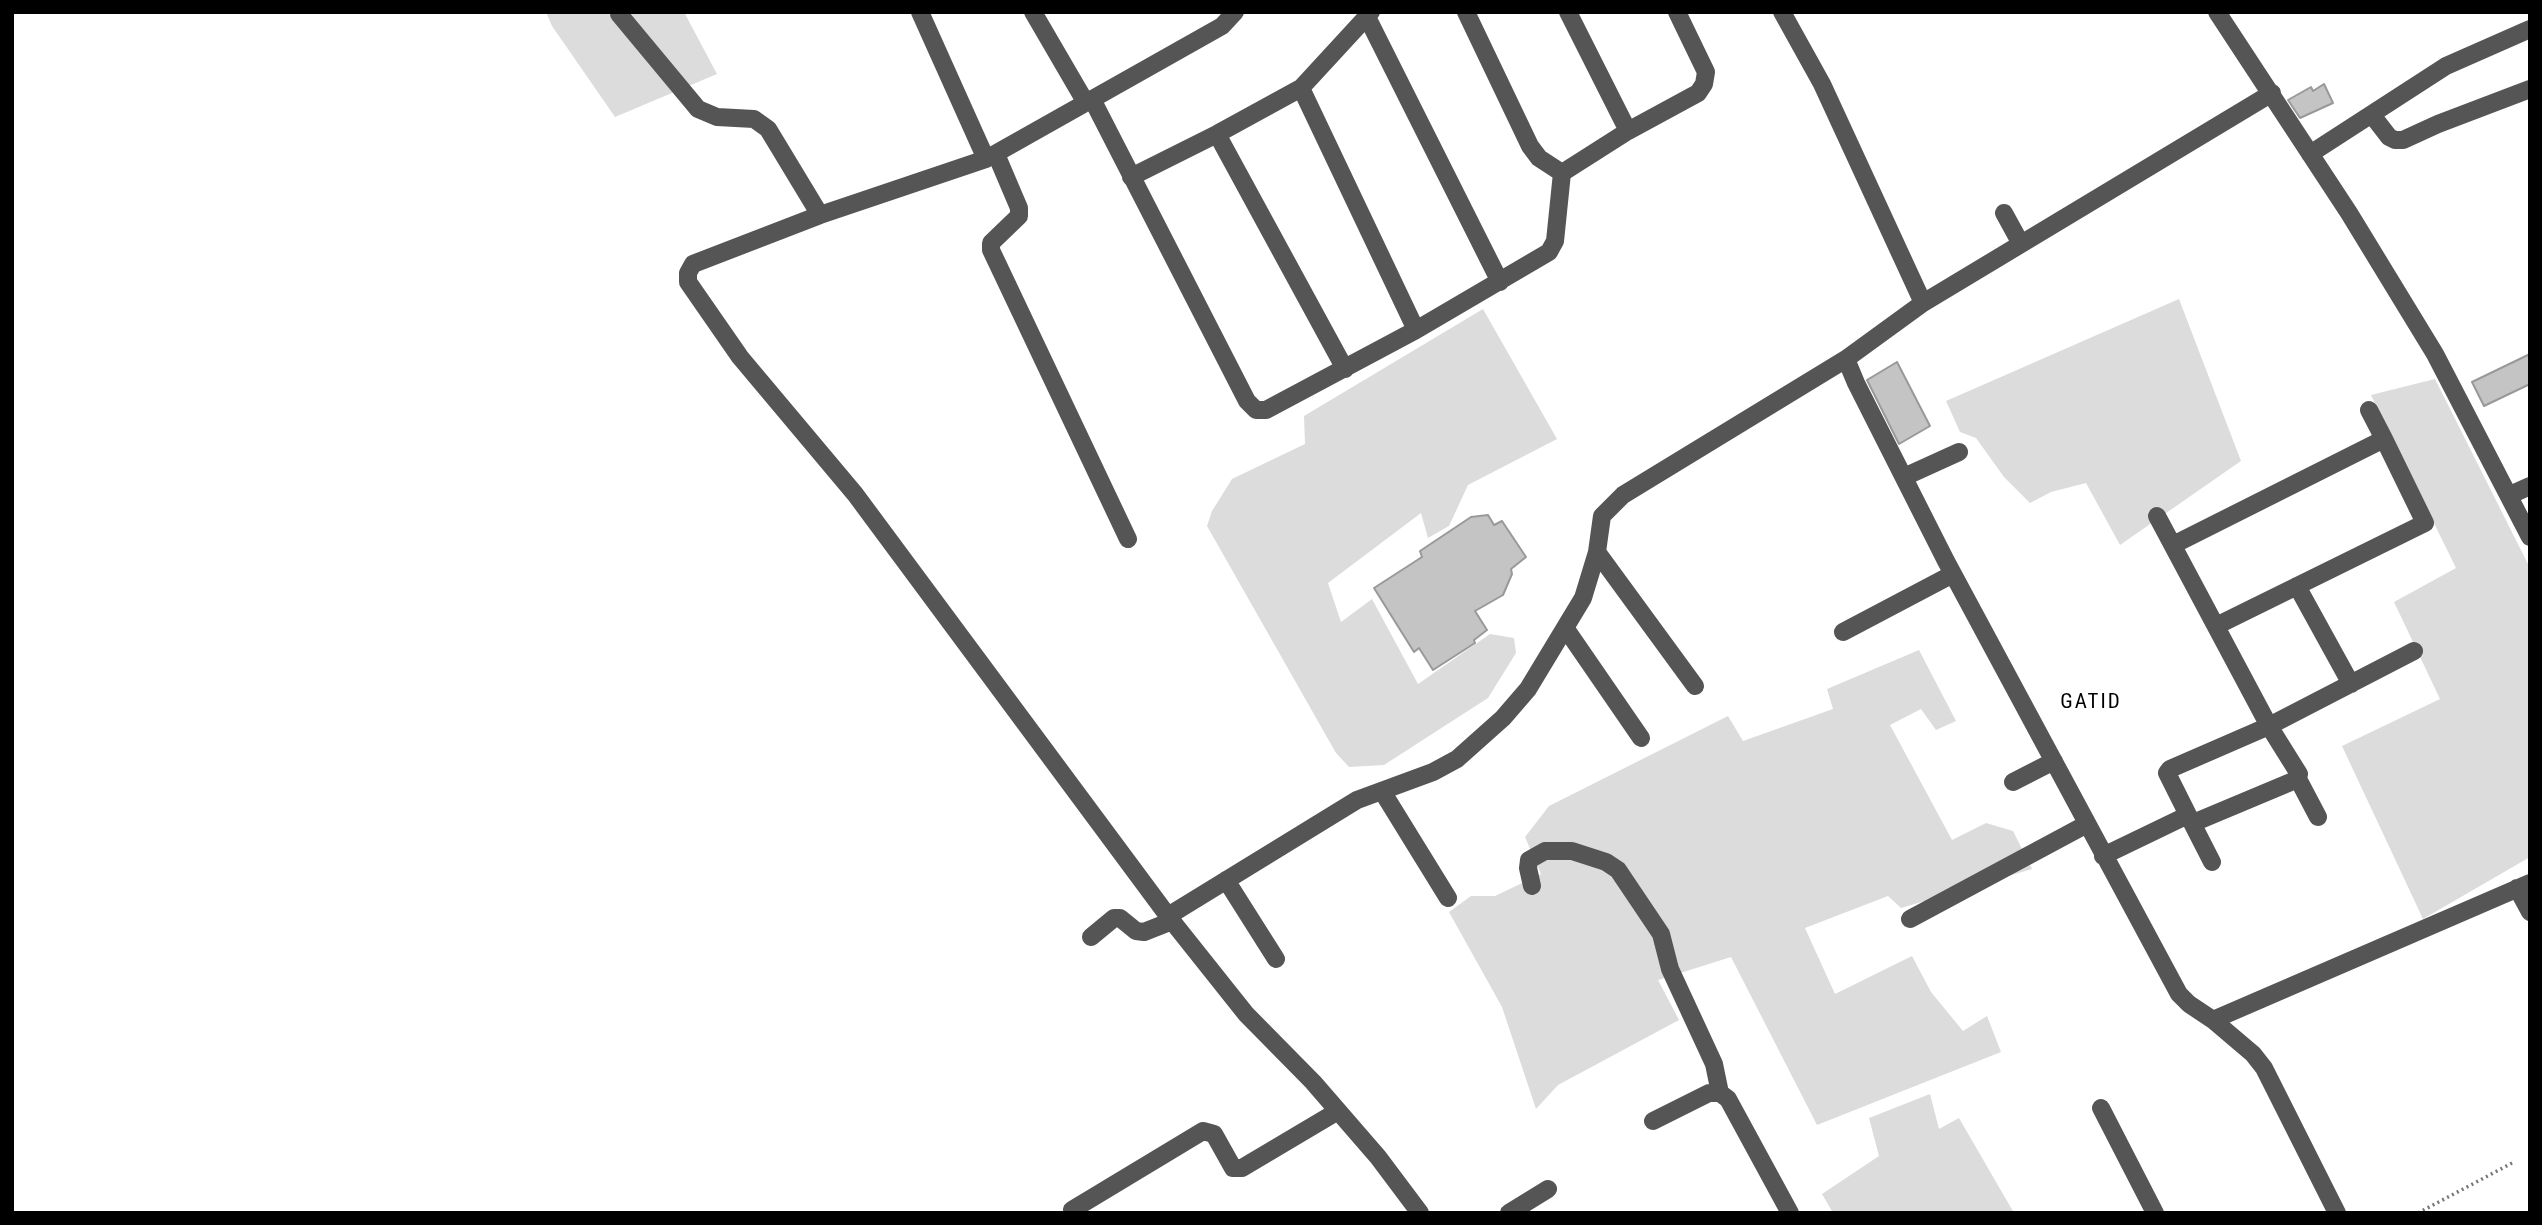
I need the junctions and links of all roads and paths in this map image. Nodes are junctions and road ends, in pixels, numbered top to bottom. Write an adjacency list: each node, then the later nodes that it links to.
1 (920, 12): 20 (street)
2 (1033, 12): 15 (street)
3 (1466, 12): 21 (street)
4 (1568, 12): 17 (street)
5 (1677, 12): 17 (street)
6 (1782, 12): 27 (street)
7 (2217, 12): 14 (street)
8 (619, 14): 24 (street)
9 (1369, 14): 12 (street); 26 (street)
10 (1226, 15): 15 (street)
11 (2530, 29): 16 (street)
12 (1301, 88): 18 (street); 28 (street)
13 (2530, 89): 16 (street)
14 (2272, 93): 19 (street); 25 (street)
15 (1089, 101): 20 (street); 22 (street)
16 (2372, 115): 19 (street)
17 (1628, 131): 21 (street)
18 (1217, 134): 22 (street); 30 (street)
19 (2310, 154): 36 (street)
20 (991, 156): 24 (street); 39 (street)
21 (1562, 173): 26 (street)
22 (1131, 177): 30 (street)
23 (2004, 213): 25 (street)
24 (820, 215): 66 (street)
25 (2021, 244): 27 (street)
26 (1500, 282): 28 (street)
27 (1923, 303): 29 (street)
28 (1416, 330): 30 (street)
29 (1846, 359): 34 (street); 41 (street)
30 (1345, 369)
31 (2369, 410): 32 (street)
32 (2384, 439): 40 (street); 43 (street)
33 (1959, 452): 34 (street)
34 (1904, 477): 42 (street)
35 (2530, 486): 36 (street)
36 (2510, 495): 38 (street)
37 (2157, 516): 40 (street)
38 (2530, 537)
39 (1128, 539)
40 (2174, 545): 44 (street)
41 (1597, 552): 45 (street); 49 (street)
42 (1953, 574): 46 (street); 52 (street)
43 (2297, 586): 44 (street); 48 (street)
44 (2216, 626): 50 (street)
45 (1566, 629): 51 (street); 55 (street)
46 (1843, 632)
47 (2414, 651): 48 (street)
48 (2351, 684): 50 (street)
49 (1695, 686)
50 (2269, 726): 53 (street); 57 (street)
51 (1641, 738)
52 (2054, 761): 54 (street); 58 (street)
53 (2298, 779): 56 (street); 57 (street)
54 (2013, 782)
55 (1382, 791): 61 (street); 64 (street)
56 (2318, 817)
57 (2191, 819): 59 (street); 60 (street)
58 (2087, 824): 59 (street); 67 (street)
59 (2104, 856): 70 (street)
60 (2212, 862)
61 (1226, 880): 66 (street); 69 (street)
62 (1532, 886): 71 (street)
63 (2524, 886): 65 (street); 70 (street)
64 (1448, 898)
65 (2530, 912)
66 (1170, 918): 68 (street); 73 (street)
67 (1910, 919)
68 (1091, 937)
69 (1276, 959)
70 (2213, 1020): 82 (street)
71 (1720, 1093): 74 (street); 80 (street)
72 (2101, 1108): 81 (street)
73 (1338, 1111): 77 (street); 78 (street)
74 (1653, 1121)
75 (2514, 1162): 83 (path)
76 (1548, 1189): 79 (street)
77 (1072, 1210)
78 (1420, 1213)
79 (1509, 1213)
80 (1790, 1213)
81 (2155, 1213)
82 (2337, 1213)
83 (2418, 1213)

